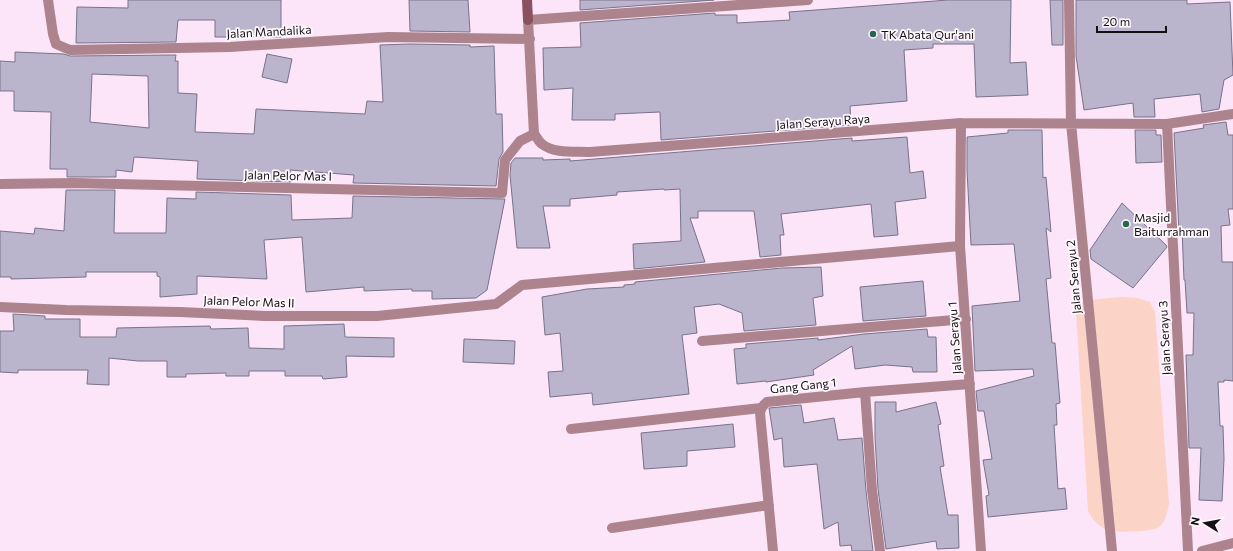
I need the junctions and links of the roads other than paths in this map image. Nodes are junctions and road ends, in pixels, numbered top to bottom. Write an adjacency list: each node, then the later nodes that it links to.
1 (48, 0): 6 (street, Jalan Mandalika)
2 (527, 0): 5 (street)
3 (808, 0): 5 (street)
4 (1069, 0): 8 (street, Jalan Serayu 2)
5 (528, 20): 6 (street)
6 (530, 39): 11 (street)
7 (1233, 114): 10 (street, Jalan Serayu Raya)
8 (1072, 122): 9 (street, Jalan Serayu Raya); 10 (street, Jalan Serayu Raya); 27 (street, Jalan Serayu 2)
9 (961, 123): 11 (street, Jalan Serayu Raya); 13 (street, Jalan Serayu 1)
10 (1166, 124): 28 (street, Jalan Serayu 3)
11 (534, 134): 12 (street, Jalan Pelor Mas I)
12 (0, 184)
13 (960, 246): 14 (street, Jalan Pelor Mas II); 15 (street, Jalan Serayu 1)
14 (0, 307)
15 (966, 320): 16 (street); 17 (street, Jalan Serayu 1)
16 (702, 341)
17 (970, 384): 18 (street, Gang Gang 1); 26 (street, Jalan Serayu 1)
18 (865, 392): 19 (street, Gang Gang 1); 25 (street)
19 (761, 408): 20 (street); 21 (street, Gang Gang 1)
20 (571, 429)
21 (769, 505): 22 (street); 24 (street, Gang Gang 1)
22 (612, 528)
23 (1233, 544): 29 (street)
24 (773, 551)
25 (880, 551)
26 (981, 551)
27 (1112, 551)
28 (1188, 551)
29 (1202, 551)

